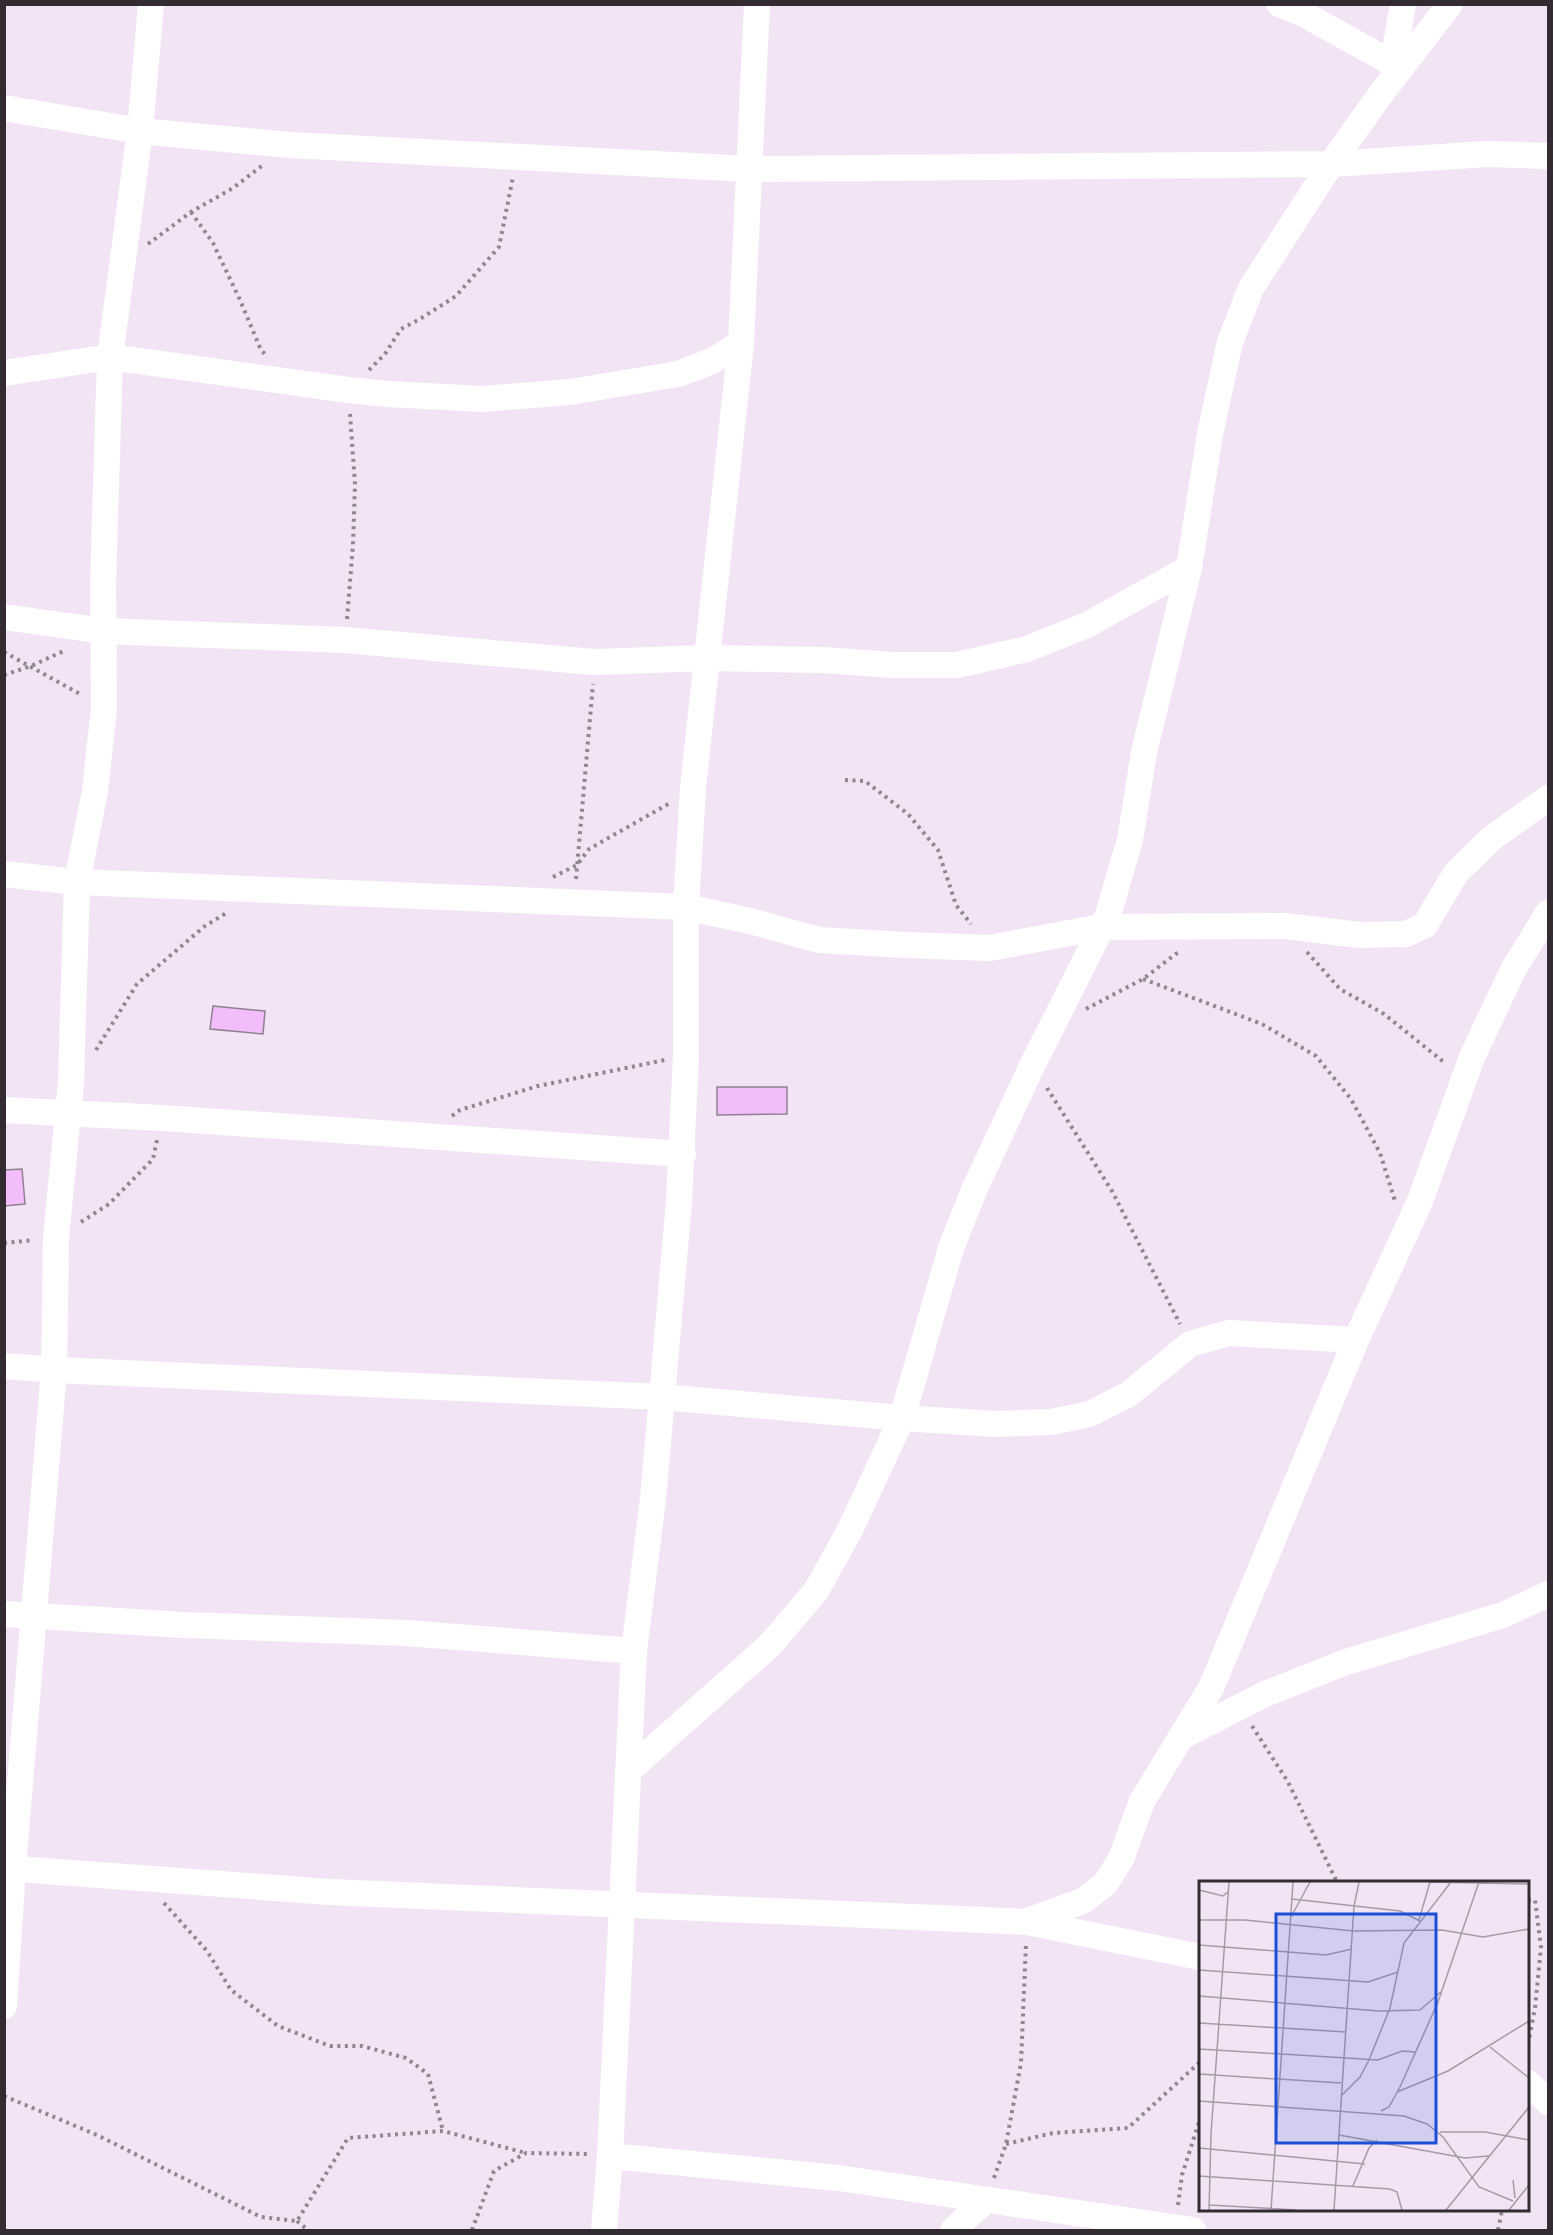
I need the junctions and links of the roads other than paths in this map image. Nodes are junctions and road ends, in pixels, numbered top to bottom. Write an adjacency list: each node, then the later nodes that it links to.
1 (166, 4): 6 (street)
2 (757, 4): 12 (street)
3 (1279, 4): 7 (street)
4 (1403, 4): 7 (street)
5 (1450, 4): 7 (street)
6 (150, 16): 9 (street)
7 (1397, 65): 11 (street)
8 (4, 108): 9 (street)
9 (140, 131): 12 (street); 14 (street)
10 (1548, 156): 11 (street)
11 (1331, 164): 12 (street); 16 (street)
12 (750, 169): 13 (street)
13 (741, 343): 14 (street); 19 (street)
14 (110, 357): 15 (street); 18 (street)
15 (4, 373)
16 (1189, 568): 19 (street); 25 (street)
17 (4, 617): 18 (street)
18 (104, 631): 19 (street); 22 (street)
19 (707, 658): 23 (street)
20 (1548, 798): 25 (street)
21 (4, 874): 22 (street)
22 (77, 882): 23 (street); 27 (street)
23 (686, 907): 25 (street); 28 (street)
24 (1548, 913): 29 (street)
25 (1101, 927): 33 (street)
26 (4, 1110): 27 (street)
27 (67, 1114): 28 (street); 31 (street)
28 (683, 1154): 32 (street)
29 (1356, 1340): 33 (street); 38 (street)
30 (4, 1366): 31 (street)
31 (54, 1370): 32 (street); 36 (street)
32 (662, 1397): 33 (street); 37 (street)
33 (902, 1418): 39 (street)
34 (1548, 1594): 38 (street)
35 (4, 1614): 36 (street)
36 (34, 1616): 37 (street); 40 (street)
37 (634, 1651): 39 (street)
38 (1180, 1738): 42 (street)
39 (628, 1771): 41 (street)
40 (9, 1868): 41 (street); 44 (street)
41 (621, 1903): 42 (street); 47 (street)
42 (1027, 1922): 43 (street)
43 (1199, 1957)
44 (4, 2006)
45 (1529, 2086): 46 (street)
46 (1548, 2102)
47 (610, 2156): 48 (street); 50 (street)
48 (986, 2200): 49 (street); 51 (street)
49 (1184, 2229)
50 (604, 2230)
51 (953, 2230)

